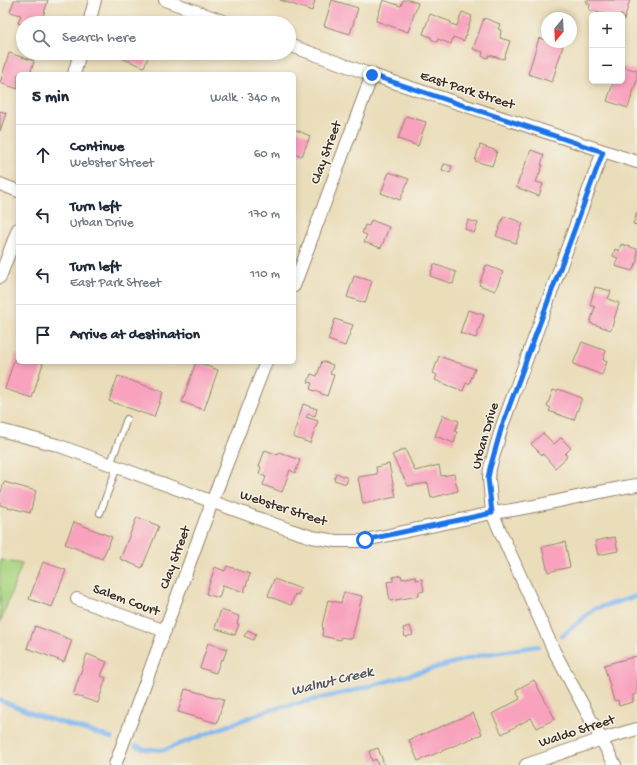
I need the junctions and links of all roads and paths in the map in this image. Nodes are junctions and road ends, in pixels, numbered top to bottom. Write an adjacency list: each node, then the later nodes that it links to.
1 (95, 0): 3 (street)
2 (165, 0): 4 (street)
3 (91, 16)
4 (209, 16)
5 (296, 48): 8 (street, East Park Street)
6 (78, 60): 7 (street)
7 (75, 72)
8 (372, 75): 9 (street, East Park Street); 15 (street, Clay Street)
9 (603, 152): 10 (street, East Park Street); 23 (street, Urban Drive)
10 (637, 162)
11 (0, 184): 12 (street)
12 (16, 190)
13 (16, 234): 14 (street)
14 (0, 277)
15 (296, 279)
16 (265, 364): 21 (street, Clay Street)
17 (127, 419): 19 (lane)
18 (0, 430): 19 (street, Webster Street)
19 (114, 466): 21 (street, Webster Street); 22 (lane)
20 (637, 485): 23 (street, Webster Street)
21 (212, 502): 23 (street, Webster Street); 25 (street, Clay Street)
22 (100, 513)
23 (492, 513): 27 (street, Urban Drive)
24 (77, 599): 25 (street, Salem Court)
25 (165, 631): 28 (street, Clay Street)
26 (637, 729): 27 (street, Waldo Street)
27 (602, 739): 29 (street, Waldo Street); 30 (street, Urban Drive)
28 (115, 765)
29 (526, 765)
30 (615, 765)

